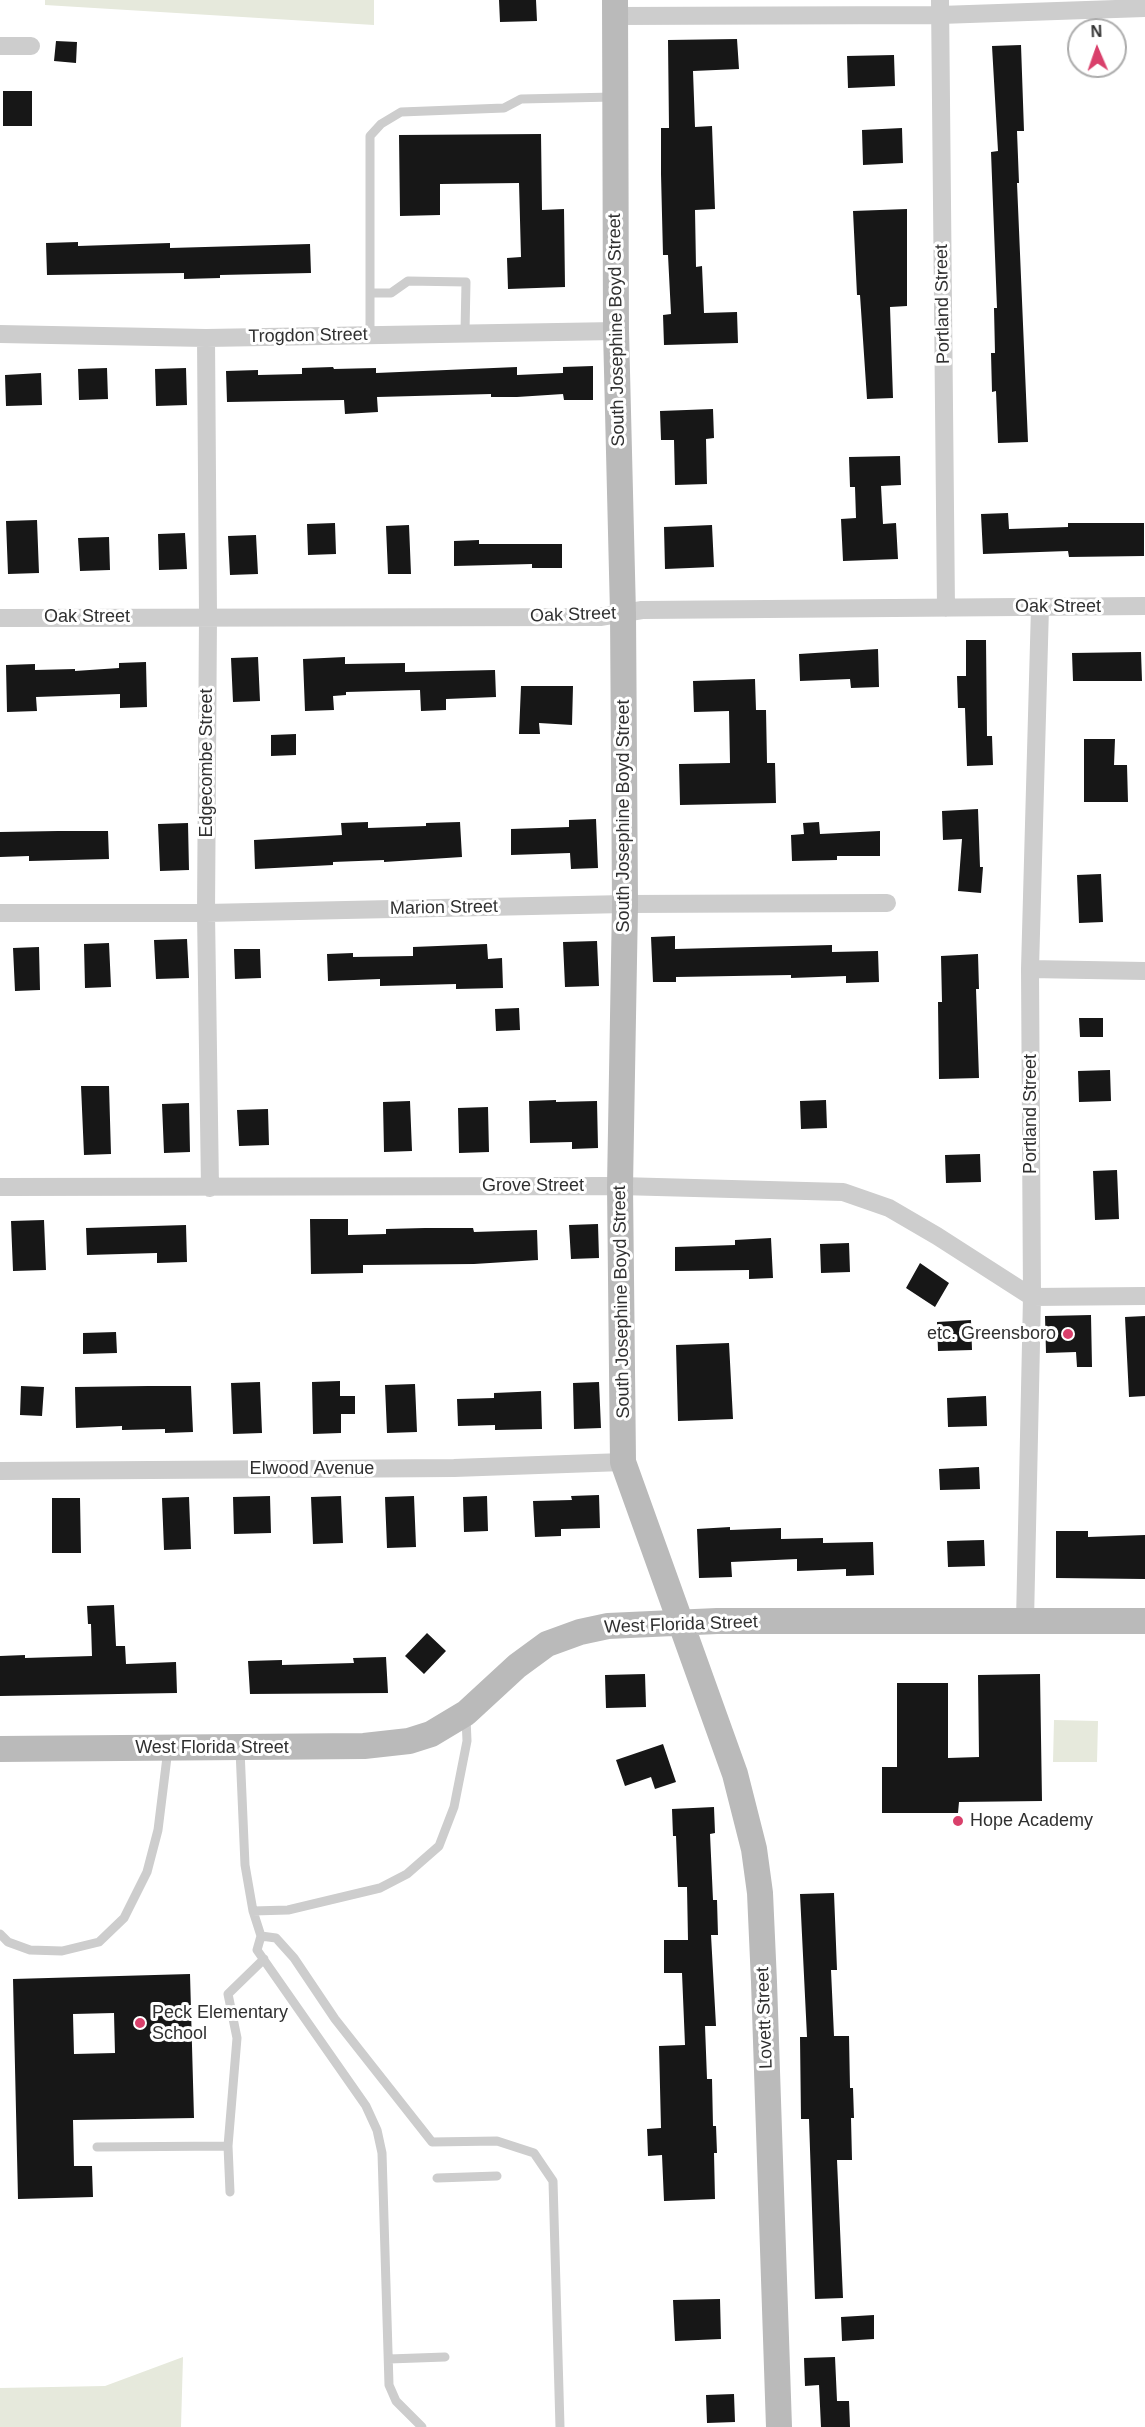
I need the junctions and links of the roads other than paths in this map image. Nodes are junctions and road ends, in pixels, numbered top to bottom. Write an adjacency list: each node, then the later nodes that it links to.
1 (615, 8): 2 (street); 6 (main road, South Josephine Boyd Street)
2 (940, 8): 3 (street); 15 (street, Portland Street)
3 (1145, 8)
4 (0, 46): 5 (street)
5 (31, 46)
6 (615, 97): 7 (lane); 8 (main road, South Josephine Boyd Street)
7 (370, 293): 9 (lane); 11 (lane)
8 (616, 331): 9 (street, Trogdon Street); 16 (main road, South Josephine Boyd Street)
9 (465, 333): 11 (street, Trogdon Street)
10 (0, 334): 12 (street, Trogdon Street)
11 (370, 335): 12 (street, Trogdon Street)
12 (206, 338): 17 (street, Edgecombe Street)
13 (1145, 606): 14 (street, Oak Street)
14 (1040, 607): 15 (street, Oak Street); 23 (street, Portland Street)
15 (946, 608): 16 (street, Oak Street)
16 (622, 613): 17 (street, Oak Street); 20 (main road, South Josephine Boyd Street)
17 (208, 616): 18 (street, Oak Street); 22 (street, Edgecombe Street)
18 (0, 618)
19 (887, 903): 20 (street, Marion Street)
20 (625, 904): 22 (street, Marion Street); 25 (main road, South Josephine Boyd Street)
21 (0, 913): 22 (street, Marion Street)
22 (206, 913): 27 (street, Edgecombe Street)
23 (1030, 969): 24 (street); 29 (street, Portland Street)
24 (1145, 971)
25 (620, 1186): 27 (street, Grove Street); 29 (street, Grove Street); 30 (main road, South Josephine Boyd Street)
26 (0, 1187): 27 (street, Grove Street)
27 (210, 1188)
28 (1145, 1296): 29 (street)
29 (1032, 1297): 32 (street, Portland Street)
30 (623, 1462): 31 (street, Elwood Avenue); 34 (main road, South Josephine Boyd Street)
31 (0, 1471)
32 (1025, 1621): 33 (main road, West Florida Street); 34 (main road, West Florida Street)
33 (1145, 1621)
34 (681, 1622): 35 (main road, West Florida Street); 52 (main road, Lovett Street)
35 (466, 1713): 37 (main road, West Florida Street); 39 (lane)
36 (168, 1748): 37 (main road, West Florida Street); 38 (main road, West Florida Street); 40 (lane)
37 (239, 1748): 39 (lane)
38 (0, 1749)
39 (253, 1911): 41 (lane)
40 (0, 1934)
41 (261, 1936): 42 (lane); 51 (lane)
42 (264, 1959): 43 (lane); 49 (lane)
43 (228, 2146): 44 (lane); 47 (lane)
44 (97, 2147)
45 (497, 2176): 46 (lane)
46 (437, 2178)
47 (230, 2192)
48 (445, 2357): 49 (lane)
49 (389, 2359): 50 (lane)
50 (422, 2427)
51 (560, 2427)
52 (779, 2427)

